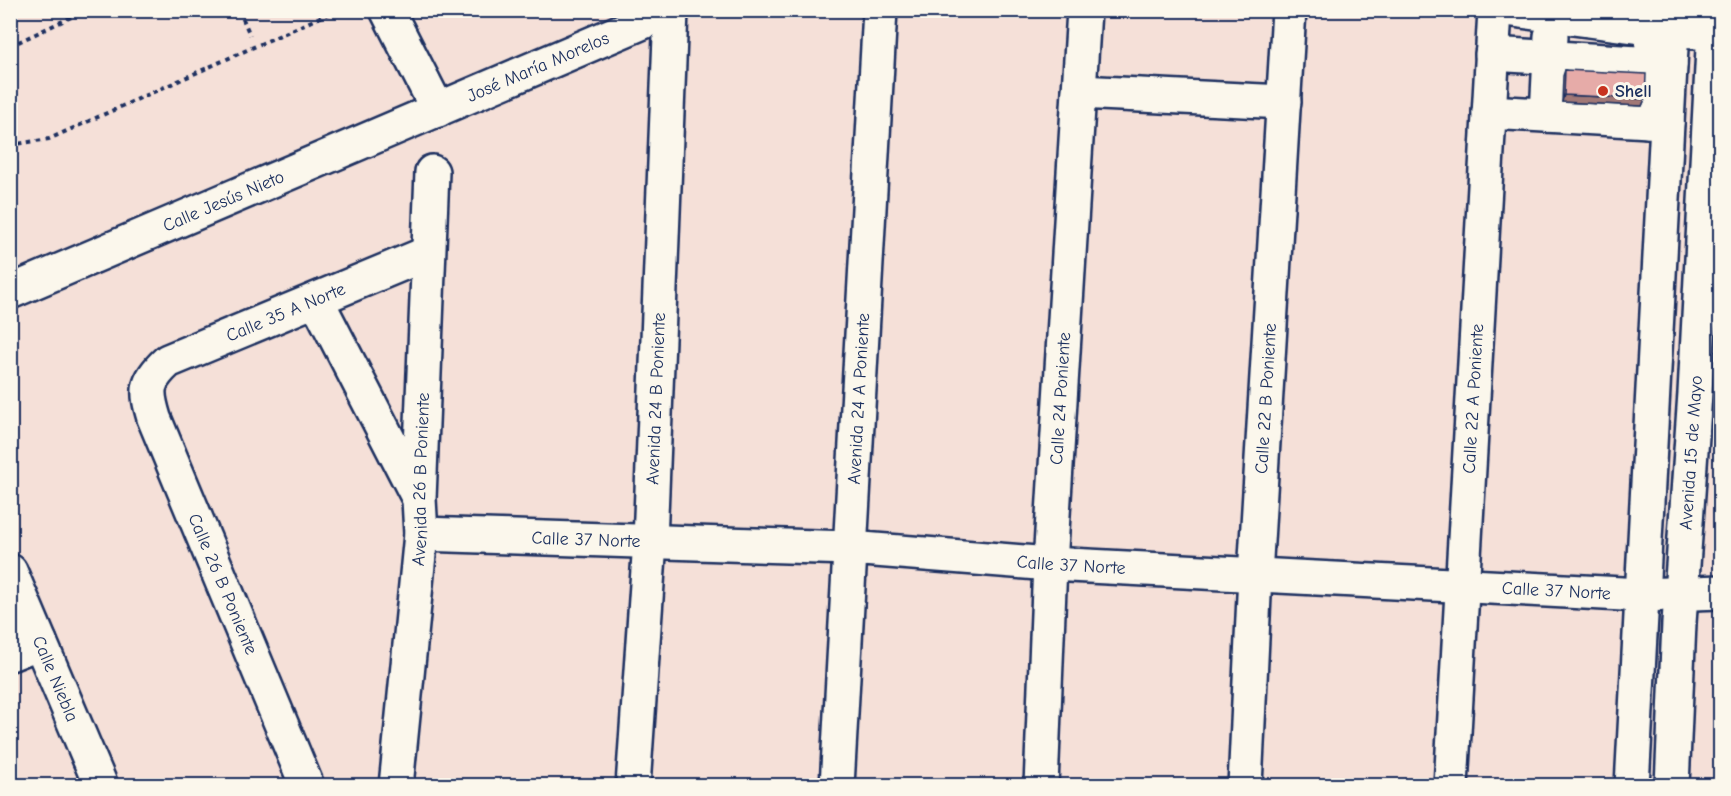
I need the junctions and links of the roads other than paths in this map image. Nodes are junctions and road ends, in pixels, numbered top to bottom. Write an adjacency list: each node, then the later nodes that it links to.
1 (387, 10): 16 (street)
2 (671, 10): 16 (street, José María Morelos); 27 (street, Avenida 24 B Poniente)
3 (880, 10): 28 (street, Avenida 24 A Poniente)
4 (1084, 10): 14 (street, Calle 24 Poniente)
5 (1289, 10): 15 (street, Calle 22 B Poniente)
6 (1495, 10): 11 (street, Calle 22 A Poniente)
7 (1513, 10): 8 (street)
8 (1552, 16): 9 (street); 12 (street)
9 (1666, 23): 10 (street); 13 (street)
10 (1716, 25): 35 (street, Avenida 15 de Mayo)
11 (1492, 54): 12 (street); 17 (street, Calle 22 A Poniente)
12 (1550, 58): 13 (street); 18 (street)
13 (1661, 64): 19 (street)
14 (1079, 92): 15 (street); 29 (street, Calle 24 Poniente)
15 (1284, 102): 31 (street, Calle 22 B Poniente)
16 (438, 110): 22 (street, Calle Jesús Nieto)
17 (1489, 112): 18 (street); 32 (street, Calle 22 A Poniente)
18 (1547, 115): 19 (street)
19 (1658, 122): 34 (street)
20 (432, 172): 21 (street, Avenida 26 B Poniente)
21 (428, 253): 23 (street, Calle 35 A Norte); 25 (street, Avenida 26 B Poniente)
22 (10, 292)
23 (317, 301): 24 (street, Calle 35 A Norte); 25 (street)
24 (150, 381): 39 (street, Calle 26 B Poniente)
25 (419, 499): 26 (street, Avenida 26 B Poniente)
26 (421, 534): 27 (street, Calle 37 Norte); 40 (street, Avenida 26 B Poniente)
27 (650, 542): 28 (street, Calle 37 Norte); 41 (street, Avenida 24 B Poniente)
28 (850, 548): 29 (street, Calle 37 Norte); 42 (street, Avenida 24 A Poniente)
29 (1050, 564): 31 (street, Calle 37 Norte); 43 (street, Calle 24 Poniente)
30 (10, 571): 36 (street, Calle Niebla)
31 (1255, 575): 32 (street, Calle 37 Norte); 44 (street, Calle 22 B Poniente)
32 (1462, 586): 34 (street, Calle 37 Norte); 45 (street, Calle 22 A Poniente)
33 (1720, 592): 35 (street, Calle 37 Norte)
34 (1642, 595): 35 (street, Calle 37 Norte); 46 (street)
35 (1682, 595): 47 (street, Avenida 15 de Mayo)
36 (40, 642): 37 (street); 38 (street, Calle Niebla)
37 (10, 654)
38 (101, 786)
39 (307, 786)
40 (396, 786)
41 (633, 786)
42 (837, 786)
43 (1041, 786)
44 (1245, 786)
45 (1451, 786)
46 (1632, 786)
47 (1672, 786)

